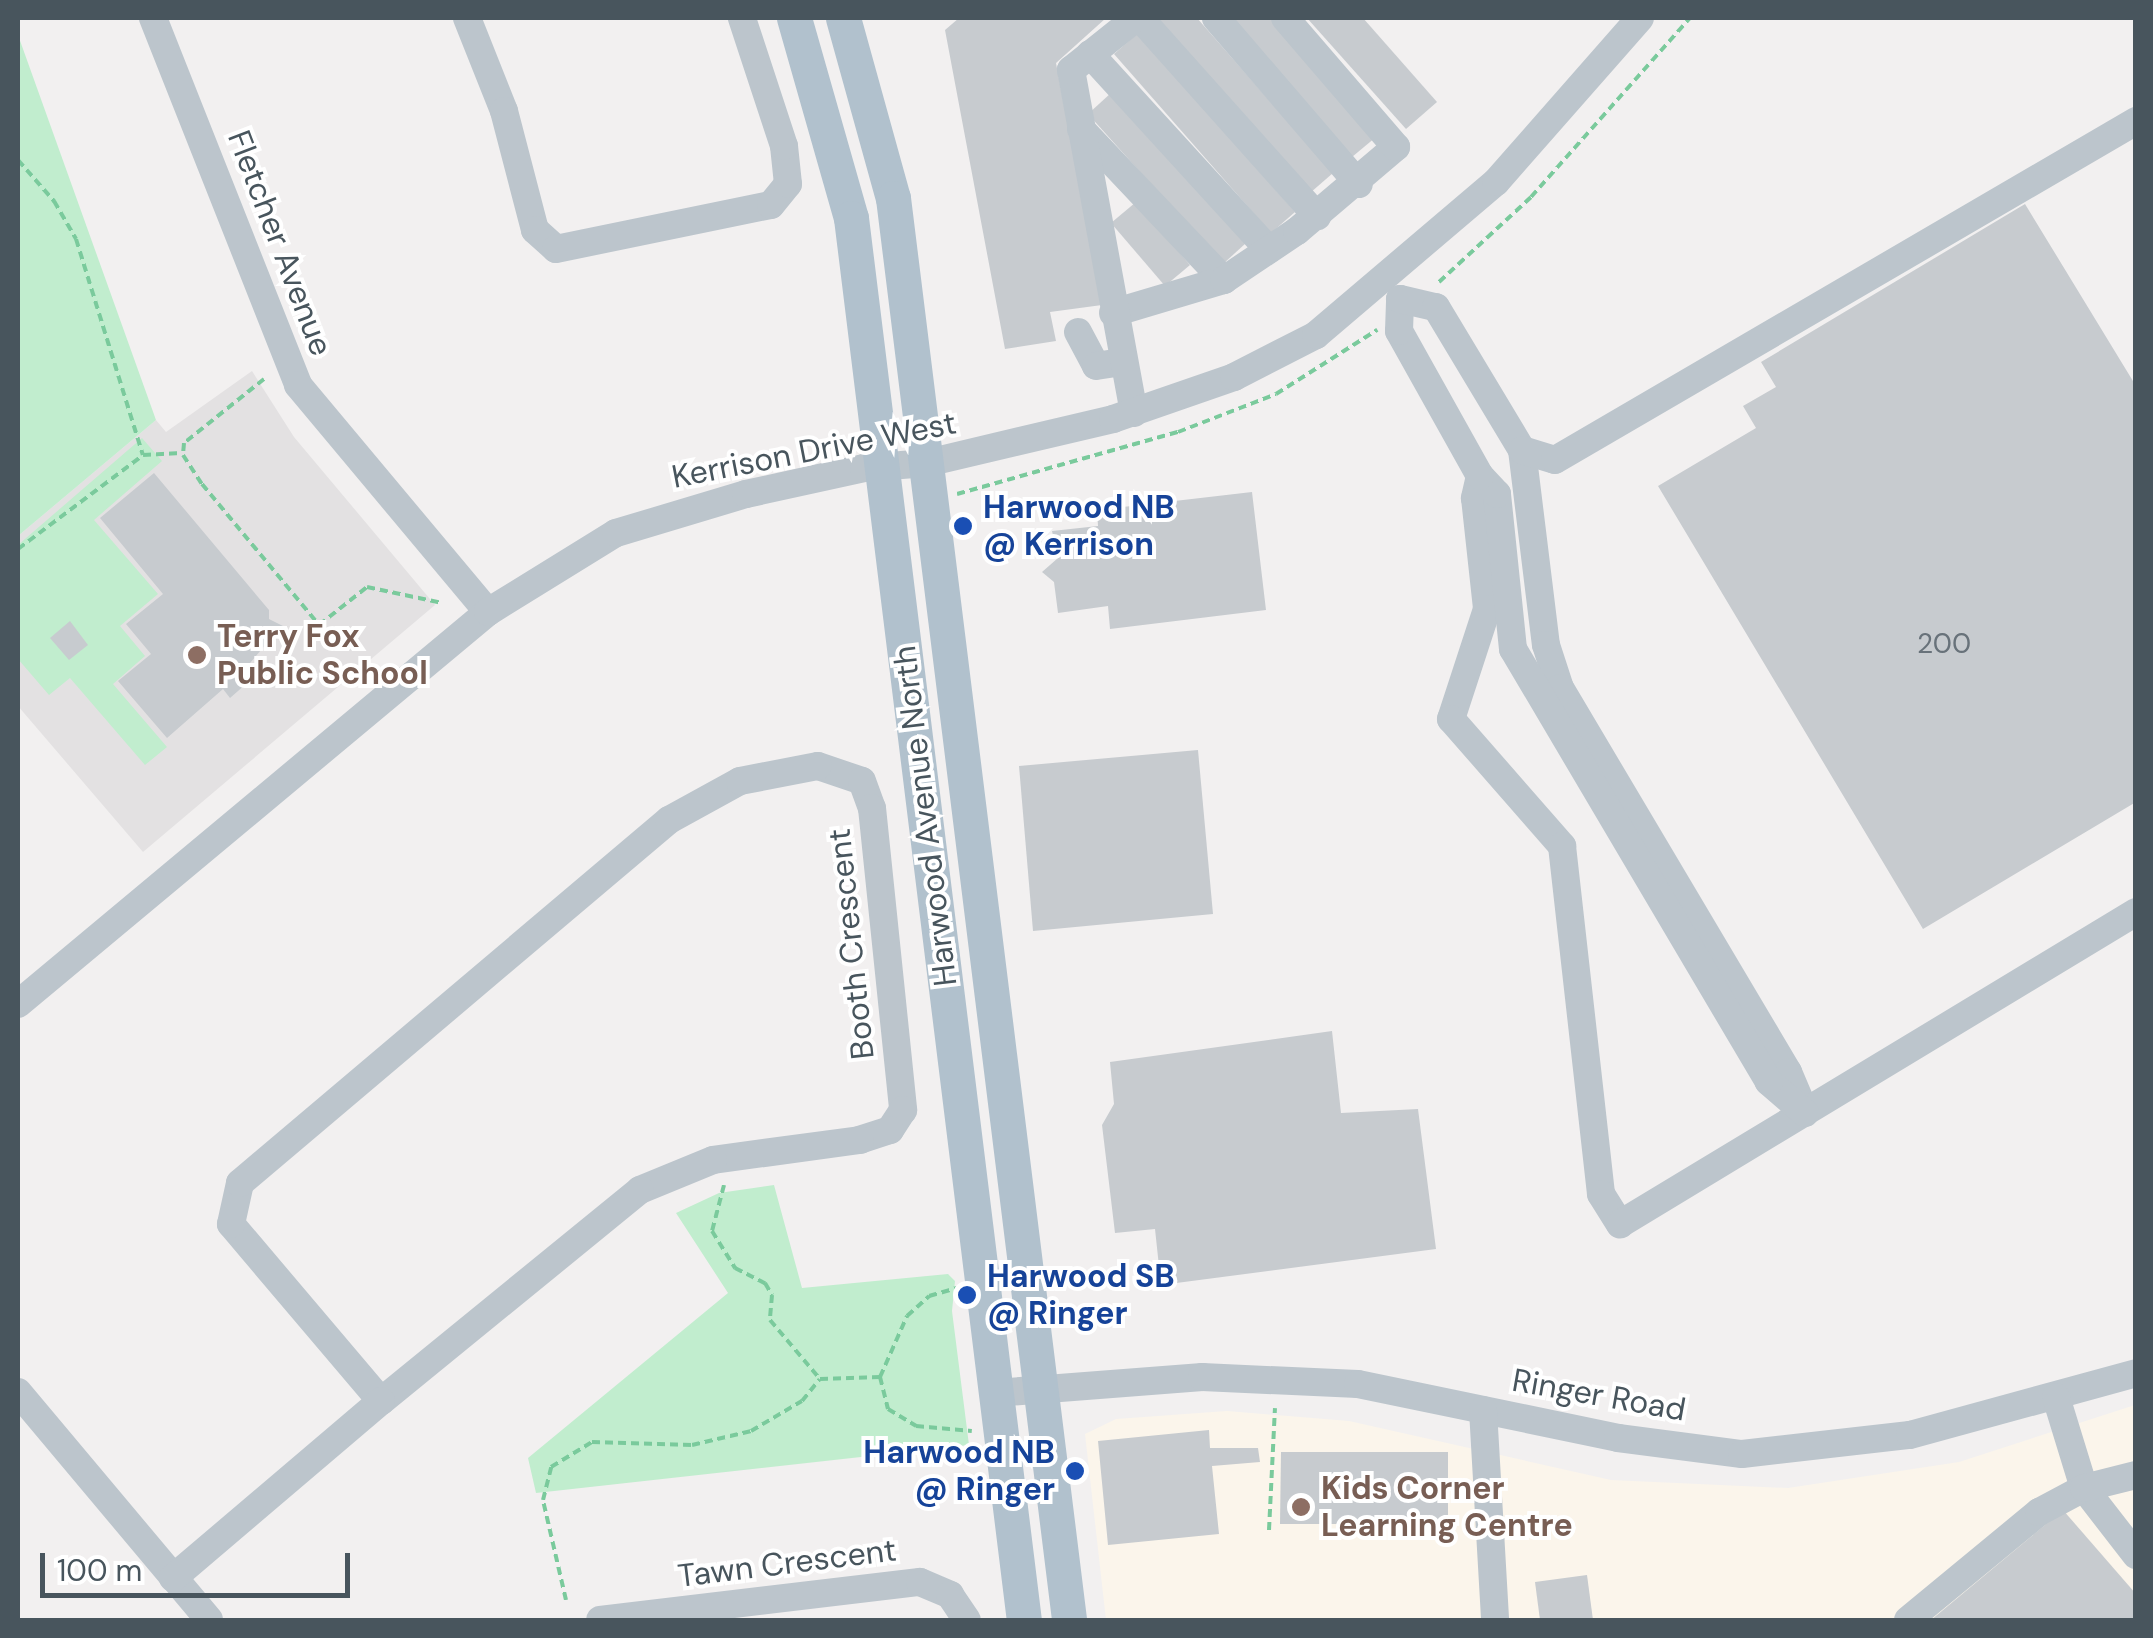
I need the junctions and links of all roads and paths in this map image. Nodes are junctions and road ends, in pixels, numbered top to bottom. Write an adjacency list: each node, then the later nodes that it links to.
1 (153, 18): 31 (street, Fletcher Avenue)
2 (467, 18): 3 (street)
3 (742, 18)
4 (794, 18): 27 (main road, Harwood Avenue North)
5 (845, 18): 26 (main road, Harwood Avenue North)
6 (1138, 18): 10 (street); 15 (street)
7 (1216, 18): 14 (street)
8 (1286, 18): 14 (street)
9 (1640, 18): 22 (street, Kerrison Drive West)
10 (1090, 54): 12 (street); 16 (street)
11 (2136, 121): 23 (street)
12 (1081, 129): 17 (street); 18 (street)
13 (18, 160): 25 (path)
14 (1358, 184): 15 (street)
15 (1316, 216): 16 (street)
16 (1269, 250): 17 (street)
17 (1224, 280): 18 (street)
18 (1113, 313): 20 (street)
19 (1078, 332): 20 (street)
20 (1122, 362): 22 (street)
21 (264, 379): 24 (path)
22 (1134, 413): 26 (street, Kerrison Drive West)
23 (1522, 450): 28 (street); 34 (street)
24 (183, 453): 25 (path); 30 (path)
25 (142, 455): 29 (path)
26 (928, 462): 27 (street, Kerrison Drive West); 40 (main road, Harwood Avenue North)
27 (885, 466): 31 (street, Kerrison Drive West); 36 (main road, Harwood Avenue North)
28 (1480, 476): 34 (street); 34 (street)
29 (18, 548)
30 (442, 603)
31 (488, 612): 33 (street, Kerrison Drive West)
32 (2136, 912): 34 (street)
33 (18, 1004)
34 (1805, 1113)
35 (724, 1185): 39 (path)
36 (981, 1281): 38 (path); 42 (main road, Harwood Avenue North)
37 (2136, 1373): 43 (street, Ringer Road)
38 (880, 1377): 39 (path); 47 (path)
39 (820, 1379): 53 (path)
40 (1043, 1390): 42 (street, Ringer Road); 46 (street, Ringer Road); 58 (main road, Harwood Avenue North)
41 (18, 1392): 52 (street)
42 (995, 1393): 57 (main road, Harwood Avenue North)
43 (2056, 1397): 46 (street, Ringer Road); 49 (street)
44 (382, 1400): 44 (street, Booth Crescent); 52 (street, Booth Crescent)
45 (1275, 1408): 50 (path)
46 (1483, 1410): 59 (street)
47 (976, 1431)
48 (2136, 1475): 49 (street)
49 (2084, 1488): 51 (street); 60 (street)
50 (1268, 1530)
51 (2136, 1555)
52 (173, 1578): 54 (street)
53 (566, 1600)
54 (209, 1620)
55 (600, 1620): 56 (street, Tawn Crescent)
56 (967, 1620)
57 (1024, 1620)
58 (1069, 1620)
59 (1496, 1620)
60 (1908, 1620)

